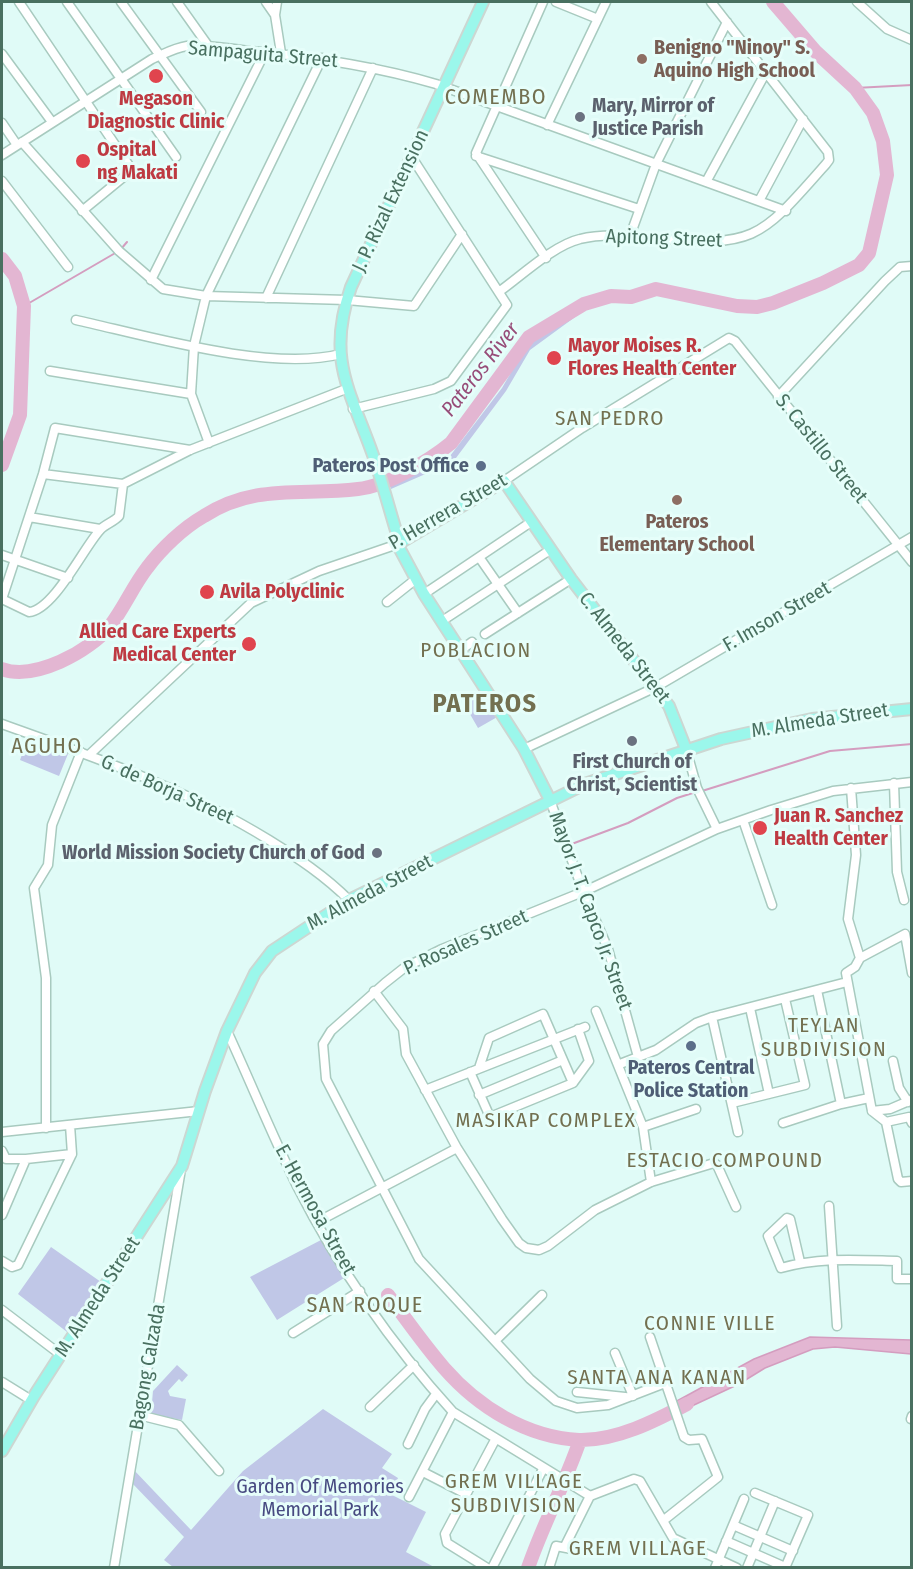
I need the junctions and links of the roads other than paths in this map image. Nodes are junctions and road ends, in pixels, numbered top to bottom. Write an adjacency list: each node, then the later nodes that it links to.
1 (19, 2): 27 (street)
2 (68, 2): 25 (street)
3 (121, 2): 21 (street)
4 (177, 2): 17 (street)
5 (266, 2): 13 (street)
6 (277, 2): 13 (street)
7 (483, 2): 26 (main road, J. P. Rizal Extension)
8 (543, 2): 28 (street)
9 (556, 2): 14 (street)
10 (606, 2): 14 (street)
11 (711, 2): 15 (street, Apitong Street)
12 (857, 2): 16 (street)
13 (274, 15): 19 (street)
14 (598, 20): 33 (street)
15 (728, 22): 24 (street, Apitong Street); 39 (street)
16 (912, 40)
17 (209, 47): 18 (street, Sampaguita Street); 21 (street, Sampaguita Street)
18 (265, 52): 19 (street, Sampaguita Street); 51 (street)
19 (281, 53): 22 (street, Sampaguita Street)
20 (2, 54): 31 (street)
21 (160, 55): 25 (street, Sampaguita Street); 29 (street)
22 (322, 58): 23 (street, Sampaguita Street); 53 (street)
23 (374, 68): 26 (street, Sampaguita Street); 54 (street)
24 (766, 72): 30 (street, Apitong Street); 41 (street)
25 (121, 78): 27 (street, Sampaguita Street); 38 (street)
26 (443, 87): 28 (street, Sampaguita Street); 36 (main road, J. P. Rizal Extension)
27 (85, 101): 31 (street, Sampaguita Street); 44 (street)
28 (497, 106): 33 (street, Sampaguita Street); 37 (street)
29 (201, 112)
30 (803, 119): 42 (street); 45 (street, Apitong Street)
31 (52, 122): 34 (street, Sampaguita Street)
32 (2, 123): 34 (street)
33 (547, 124): 39 (street, Sampaguita Street)
34 (20, 143): 35 (street, Sampaguita Street); 44 (street)
35 (2, 155)
36 (411, 156): 46 (street); 55 (main road, J. P. Rizal Extension)
37 (476, 156): 43 (street); 48 (street)
38 (176, 157)
39 (656, 164): 41 (street, Sampaguita Street); 43 (street)
40 (2, 181): 50 (street)
41 (706, 182): 42 (street, Sampaguita Street)
42 (759, 201): 45 (street, Sampaguita Street)
43 (639, 209): 47 (street)
44 (82, 211): 51 (street)
45 (786, 211): 47 (street, Apitong Street)
46 (462, 234): 52 (street); 55 (street)
47 (630, 236): 48 (street, Apitong Street)
48 (546, 258): 52 (street, Apitong Street)
49 (912, 266): 63 (street)
50 (68, 267)
51 (151, 280): 53 (street)
52 (500, 291): 64 (street)
53 (206, 296): 54 (street); 58 (street)
54 (266, 298): 55 (street)
55 (346, 300): 59 (main road, J. P. Rizal Extension)
56 (76, 320): 58 (street)
57 (729, 338): 63 (street, S. Castillo Street); 68 (street, P. Herrera Street)
58 (195, 346): 59 (street); 62 (street)
59 (341, 354): 61 (main road, J. P. Rizal Extension)
60 (50, 371): 62 (street)
61 (346, 389): 64 (main road, J. P. Rizal Extension); 65 (street)
62 (190, 394): 65 (street)
63 (778, 397): 75 (street, S. Castillo Street)
64 (353, 409): 74 (main road, J. P. Rizal Extension)
65 (209, 443): 66 (street)
66 (190, 450): 67 (street); 69 (street)
67 (43, 474): 69 (street); 70 (street)
68 (504, 482): 71 (main road, C. Almeda Street); 74 (main road, P. Herrera Street)
69 (123, 484): 72 (street)
70 (29, 517): 72 (street); 79 (street)
71 (531, 522): 76 (main road, C. Almeda Street); 78 (street)
72 (100, 529): 81 (street)
73 (912, 537): 75 (street, F. Imson Street)
74 (398, 544): 82 (main road, J. P. Rizal Extension); 97 (street, P. Herrera Street)
75 (898, 546): 80 (street, S. Castillo Street); 92 (street, F. Imson Street)
76 (550, 550): 83 (main road, C. Almeda Street); 84 (street)
77 (2, 555): 79 (street)
78 (479, 556): 84 (street); 85 (street)
79 (15, 560): 81 (street); 81 (street)
80 (912, 562)
81 (68, 578)
82 (416, 579): 85 (main road, J. P. Rizal Extension); 86 (street)
83 (571, 579): 87 (street); 92 (main road, C. Almeda Street)
84 (497, 585): 87 (street); 88 (street)
85 (424, 594): 88 (main road, J. P. Rizal Extension)
86 (387, 602)
87 (518, 613): 89 (street)
88 (442, 621): 91 (main road, J. P. Rizal Extension)
89 (484, 634)
90 (472, 642): 91 (street)
91 (461, 650): 95 (main road, J. P. Rizal Extension)
92 (656, 687): 95 (street, F. Imson Street); 96 (main road, C. Almeda Street)
93 (912, 709): 96 (main road, M. Almeda Street)
94 (2, 724): 97 (street, G. de Borja Street)
95 (524, 749): 101 (main road, J. P. Rizal Extension)
96 (686, 749): 101 (main road, M. Almeda Street); 103 (street, C. Almeda Street)
97 (85, 754): 105 (street, G. de Borja Street); 140 (street)
98 (912, 782): 99 (street, P. Rosales Street)
99 (894, 783): 100 (street, P. Rosales Street); 106 (street)
100 (850, 788): 102 (street, P. Rosales Street); 108 (street)
101 (550, 800): 104 (street, Mayor J. T. Capco Jr. Street); 105 (main road, M. Almeda Street)
102 (743, 820): 103 (street, P. Rosales Street); 107 (street)
103 (717, 829): 104 (street, P. Rosales Street)
104 (583, 891): 112 (street, P. Rosales Street); 119 (street, Mayor J. T. Capco Jr. Street)
105 (349, 900): 117 (main road, M. Almeda Street)
106 (904, 900)
107 (772, 905)
108 (860, 958): 109 (street); 110 (street)
109 (912, 973)
110 (847, 982): 111 (street); 128 (street)
111 (817, 990): 113 (street); 131 (street)
112 (374, 991): 125 (street); 150 (street, P. Rosales Street)
113 (785, 999): 114 (street); 126 (street)
114 (750, 1008): 116 (street); 126 (street)
115 (596, 1011): 122 (street)
116 (712, 1017): 119 (street); 130 (street)
117 (227, 1032): 133 (main road, M. Almeda Street); 154 (street, E. Hermosa Street)
118 (554, 1039): 120 (street); 123 (street); 123 (street); 124 (street)
119 (638, 1057): 122 (street)
120 (563, 1060): 124 (street); 127 (street)
121 (892, 1061): 129 (street)
122 (620, 1064): 139 (street)
123 (475, 1070): 125 (street); 127 (street)
124 (573, 1083): 127 (street)
125 (425, 1090): 143 (street)
126 (769, 1094): 130 (street)
127 (479, 1095)
128 (869, 1098): 131 (street); 134 (street)
129 (910, 1101): 134 (street)
130 (732, 1102): 142 (street)
131 (841, 1104): 136 (street)
132 (696, 1109): 139 (street)
133 (199, 1111): 138 (street); 147 (main road, M. Almeda Street)
134 (872, 1111): 135 (street)
135 (886, 1122): 137 (street); 148 (street)
136 (783, 1123)
137 (912, 1124)
138 (70, 1125): 140 (street); 145 (street)
139 (643, 1127): 149 (street)
140 (46, 1128): 141 (street)
141 (2, 1132)
142 (738, 1132)
143 (457, 1148): 149 (street); 150 (street)
144 (2, 1151): 146 (street)
145 (72, 1154): 146 (street); 156 (street)
146 (26, 1159): 153 (street)
147 (182, 1166): 167 (main road, M. Almeda Street); 177 (street, Bagong Calzada)
148 (912, 1181)
149 (651, 1182): 151 (street)
150 (381, 1188): 154 (street); 165 (street, P. Rosales Street)
151 (736, 1206)
152 (830, 1206): 155 (street)
153 (2, 1215)
154 (317, 1222): 159 (street, E. Hermosa Street)
155 (832, 1260): 157 (street); 158 (street); 162 (street)
156 (2, 1261)
157 (800, 1262): 157 (street)
158 (912, 1279)
159 (360, 1291): 163 (street); 168 (street, E. Hermosa Street)
160 (542, 1296): 165 (street)
161 (2, 1311): 167 (street)
162 (837, 1326)
163 (292, 1333)
164 (650, 1337): 170 (street)
165 (495, 1341): 173 (street, P. Rosales Street)
166 (615, 1353): 173 (street)
167 (61, 1354): 174 (main road, M. Almeda Street)
168 (414, 1365): 172 (street, E. Hermosa Street); 175 (street)
169 (2, 1382): 174 (street)
170 (665, 1383): 173 (street, P. Rosales Street); 190 (street)
171 (577, 1392): 173 (street)
172 (436, 1394): 176 (street, E. Hermosa Street); 179 (street)
173 (631, 1397)
174 (31, 1400): 180 (main road, M. Almeda Street)
175 (370, 1407)
176 (453, 1412): 178 (street, E. Hermosa Street); 183 (street)
177 (139, 1415): 182 (street); 200 (street, Bagong Calzada)
178 (495, 1440): 181 (street, E. Hermosa Street); 185 (street)
179 (408, 1444)
180 (2, 1451)
181 (543, 1469): 186 (street, E. Hermosa Street); 201 (street)
182 (219, 1471)
183 (423, 1472): 185 (street); 187 (street)
184 (755, 1493): 189 (street)
185 (466, 1494): 201 (street)
186 (590, 1496): 190 (street); 194 (street)
187 (409, 1497)
188 (744, 1499): 191 (street)
189 (775, 1501): 192 (street); 196 (street)
190 (664, 1520): 198 (street)
191 (733, 1525): 192 (street); 193 (street)
192 (760, 1536): 196 (street); 197 (street)
193 (726, 1541): 197 (street); 198 (street)
194 (566, 1546): 195 (street); 202 (street)
195 (577, 1550)
196 (793, 1551): 199 (street)
197 (753, 1553): 199 (street); 204 (street)
198 (717, 1563): 203 (street)
199 (785, 1567)
200 (114, 1568)
201 (490, 1568)
202 (549, 1568)
203 (737, 1568)
204 (747, 1568)

